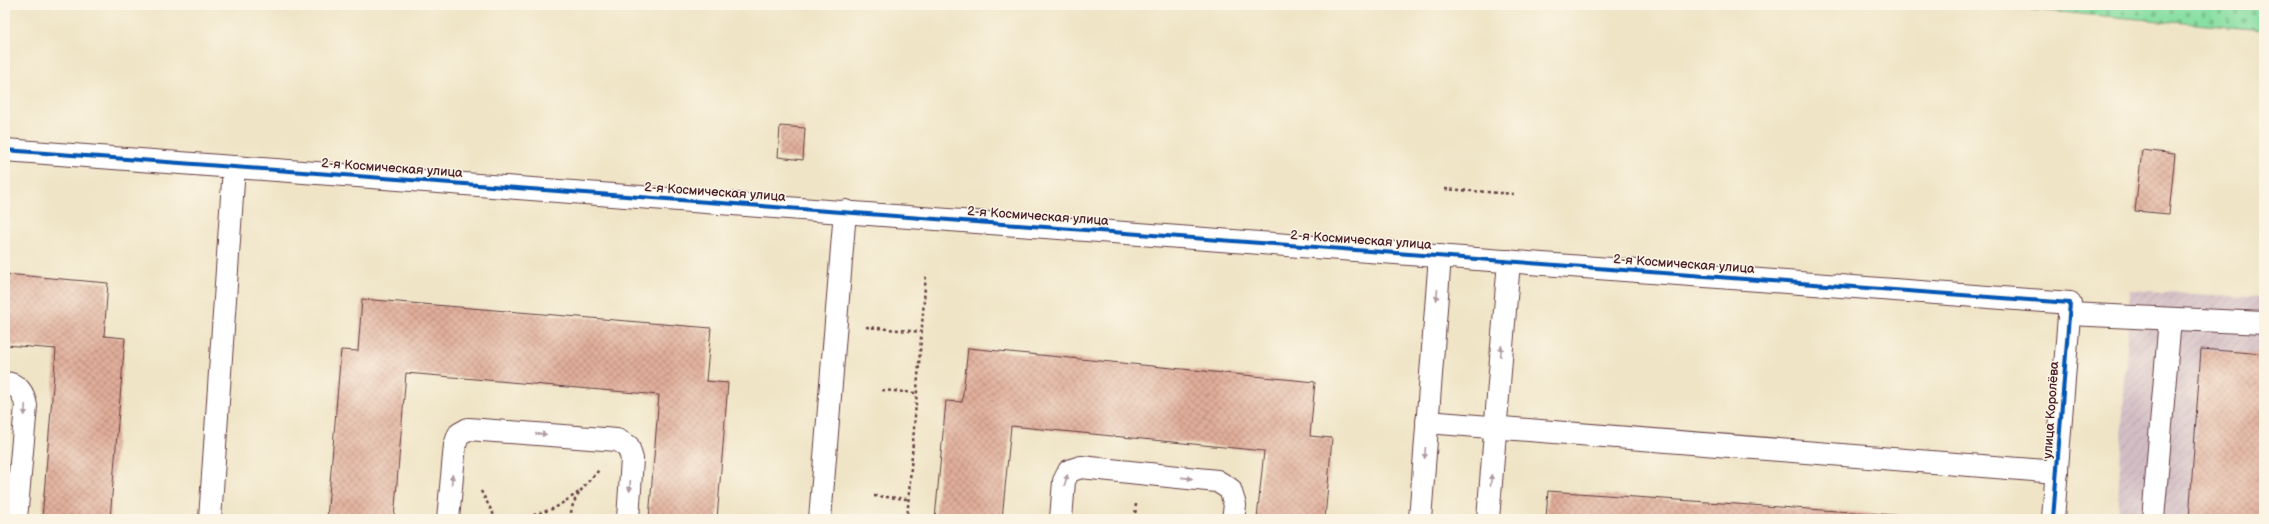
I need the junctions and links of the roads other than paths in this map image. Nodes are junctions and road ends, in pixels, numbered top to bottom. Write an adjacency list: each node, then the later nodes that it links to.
1 (5, 150): 2 (street, 2-я Космическая улица)
2 (234, 167): 3 (street, 2-я Космическая улица); 14 (street)
3 (845, 211): 4 (street, 2-я Космическая улица); 17 (street)
4 (1440, 256): 5 (street, 2-я Космическая улица); 10 (street, one-way to 10)
5 (1508, 261): 6 (street, 2-я Космическая улица); 11 (street, one-way to 5)
6 (2069, 309): 7 (street, 2-я Космическая улица); 12 (street, улица Королёва)
7 (2170, 319): 8 (street, 2-я Космическая улица); 23 (street)
8 (2264, 323)
9 (5, 383): 13 (street, one-way to 13)
10 (1427, 422): 11 (street); 20 (street, one-way to 20)
11 (1495, 427): 12 (street); 21 (street, one-way to 11)
12 (2057, 472): 22 (street, улица Королёва)
13 (16, 519)
14 (210, 519)
15 (448, 519): 16 (street, one-way to 16)
16 (628, 519)
17 (820, 519)
18 (1061, 519): 19 (street, one-way to 19)
19 (1233, 519)
20 (1420, 519)
21 (1488, 519)
22 (2054, 519)
23 (2153, 519)

